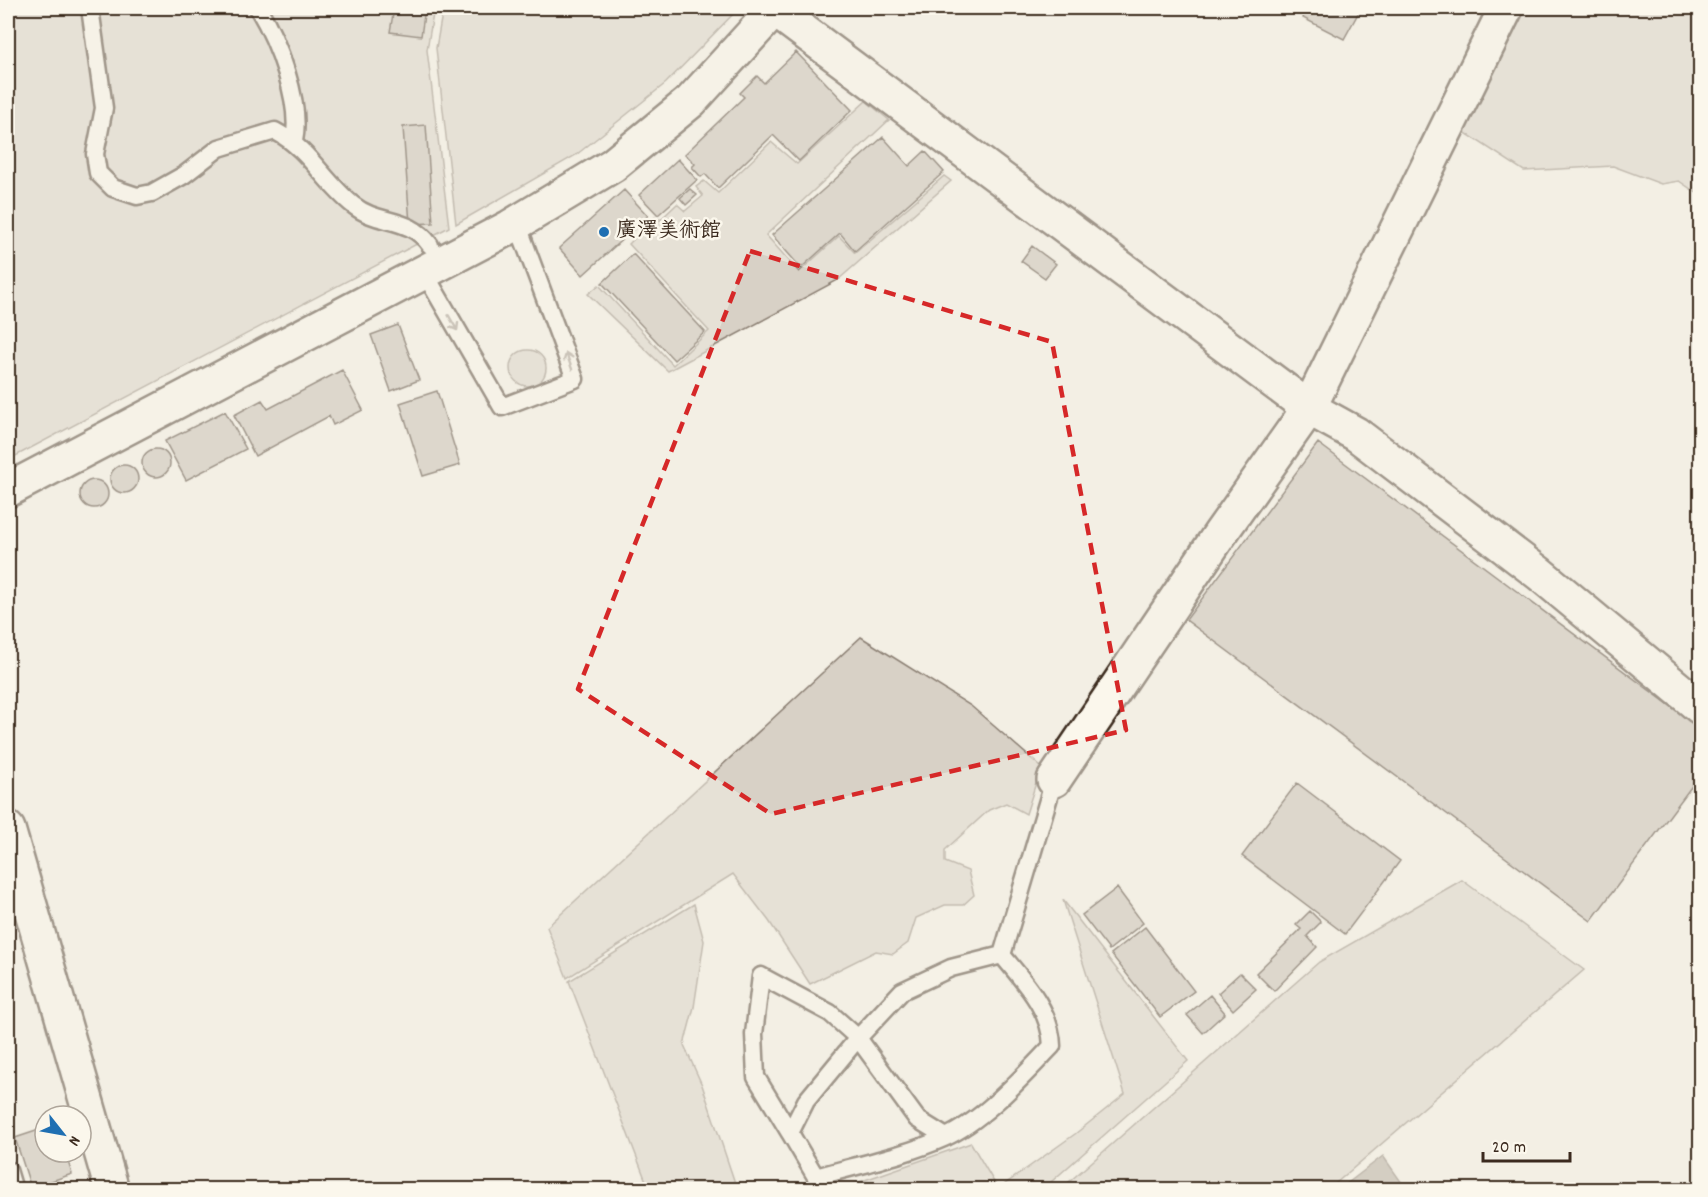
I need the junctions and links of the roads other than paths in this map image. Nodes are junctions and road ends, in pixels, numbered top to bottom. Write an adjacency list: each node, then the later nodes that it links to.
1 (90, 8): 5 (lane)
2 (258, 8): 5 (lane)
3 (1506, 8): 8 (street)
4 (775, 9): 6 (street); 8 (street)
5 (294, 141): 7 (lane)
6 (517, 223): 7 (street); 7 (lane, one-way to 6)
7 (427, 259): 9 (street)
8 (1309, 408): 10 (street); 11 (street)
9 (8, 490)
10 (1701, 707)
11 (1054, 780): 13 (lane)
12 (8, 829): 19 (street)
13 (1002, 955): 14 (lane); 16 (lane)
14 (858, 1038): 15 (lane); 15 (lane); 16 (lane)
15 (790, 1133): 16 (lane)
16 (945, 1137)
17 (8, 1170): 18 (lane)
18 (14, 1190)
19 (112, 1190)

